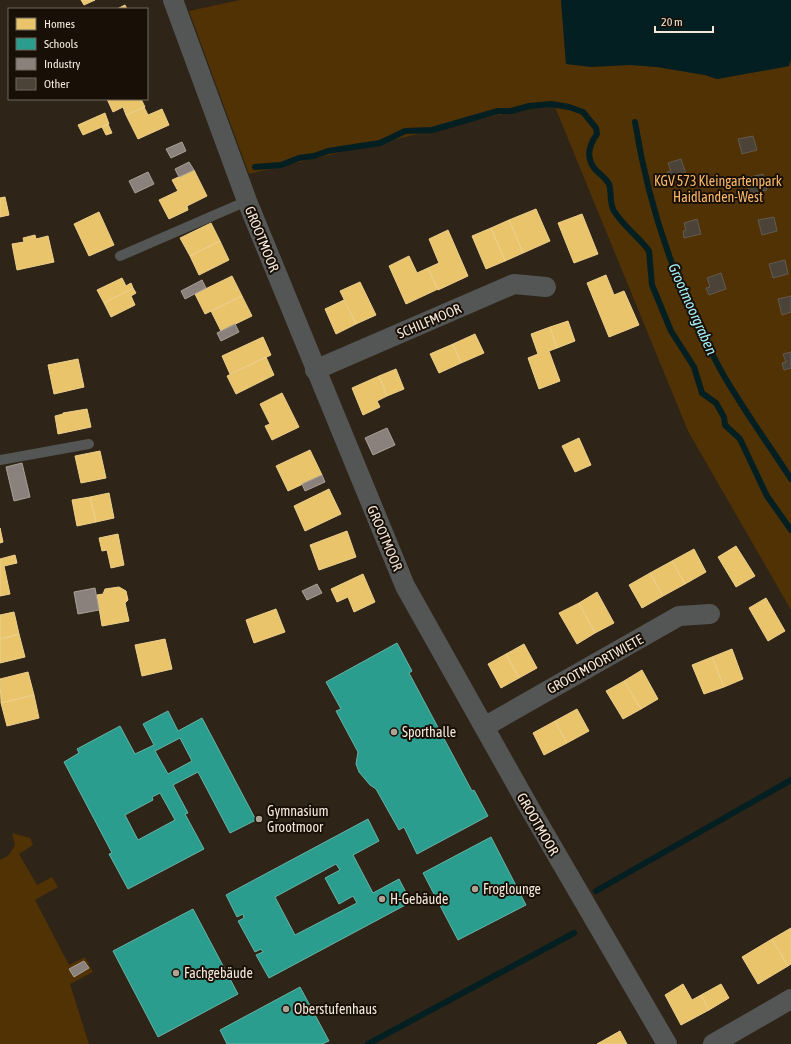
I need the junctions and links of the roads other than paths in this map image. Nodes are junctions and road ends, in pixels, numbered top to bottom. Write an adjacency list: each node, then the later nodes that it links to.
1 (173, 0): 2 (street, GROOTMOOR)
2 (247, 201): 3 (lane); 5 (street, GROOTMOOR)
3 (120, 256)
4 (546, 287): 5 (street, SCHILFMOOR)
5 (315, 370): 9 (street, GROOTMOOR)
6 (90, 444): 7 (lane)
7 (0, 460)
8 (710, 614): 9 (street, GROOTMOORTWIETE)
9 (484, 727): 11 (street, GROOTMOOR)
10 (791, 999): 12 (street)
11 (667, 1044)
12 (713, 1044)

